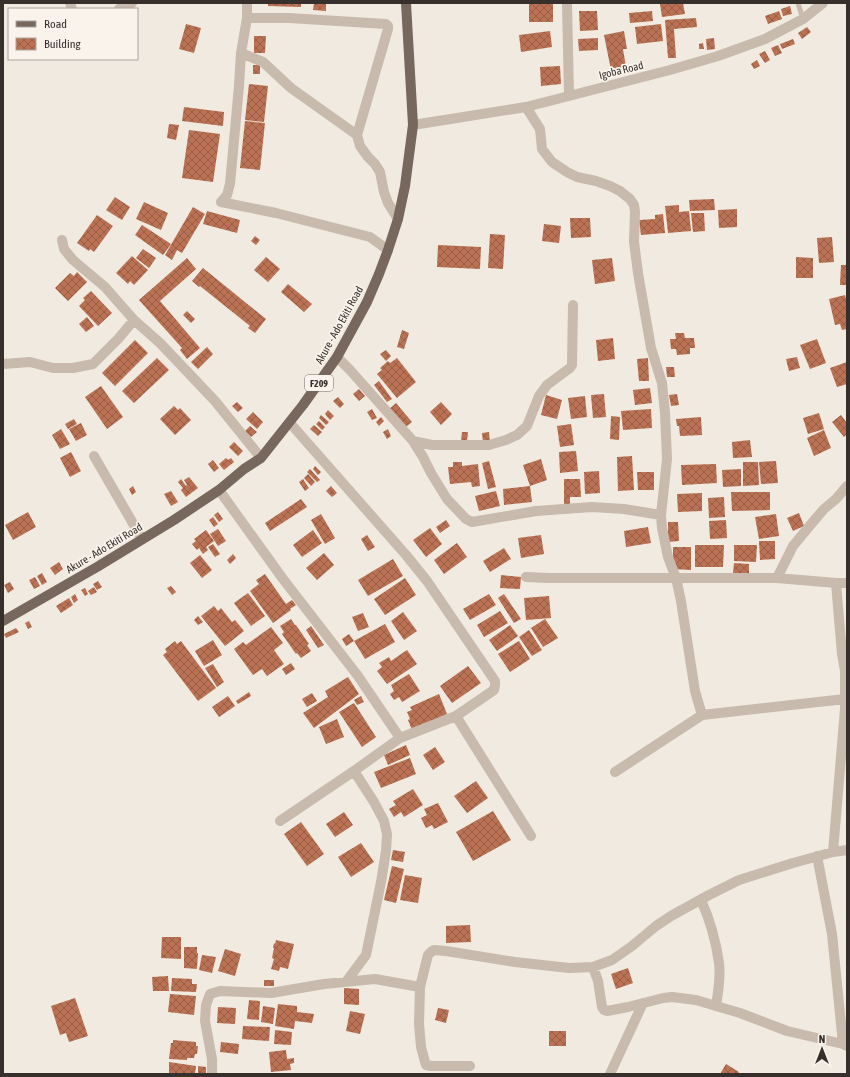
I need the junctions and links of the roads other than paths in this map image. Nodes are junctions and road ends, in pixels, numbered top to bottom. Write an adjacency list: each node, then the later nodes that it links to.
1 (132, 3): 7 (street)
2 (247, 3): 8 (street)
3 (406, 3): 13 (main road, Akure - Ado Ekiti Road / F209)
4 (567, 3): 11 (street)
5 (798, 3): 9 (lane)
6 (823, 3): 9 (street, Igoba Road)
7 (122, 8)
8 (247, 18): 10 (street); 14 (street)
9 (803, 19): 11 (street, Igoba Road)
10 (241, 53): 14 (street); 17 (street)
11 (569, 95): 12 (street, Igoba Road)
12 (526, 106): 13 (street, Igoba Road); 28 (street)
13 (413, 125): 15 (main road, Akure - Ado Ekiti Road / F209)
14 (357, 135): 15 (street)
15 (398, 218): 17 (main road, Akure - Ado Ekiti Road / F209)
16 (62, 240): 19 (street)
17 (388, 250): 20 (main road, Akure - Ado Ekiti Road / F209)
18 (573, 305): 23 (street)
19 (134, 320): 21 (street); 25 (street)
20 (337, 357): 22 (main road, Akure - Ado Ekiti Road / F209); 23 (street)
21 (3, 364)
22 (290, 423): 25 (main road, Akure - Ado Ekiti Road / F209); 39 (street)
23 (412, 442): 28 (street)
24 (94, 456): 29 (street)
25 (261, 458): 27 (main road, Akure - Ado Ekiti Road / F209)
26 (847, 486): 32 (street)
27 (218, 490): 29 (main road, Akure - Ado Ekiti Road / F209); 40 (street)
28 (661, 515): 31 (street)
29 (142, 539): 35 (main road, Akure - Ado Ekiti Road / F209)
30 (526, 577): 31 (street)
31 (676, 578): 32 (street); 38 (street)
32 (777, 578): 33 (street)
33 (836, 583): 34 (street); 36 (street)
34 (847, 583)
35 (3, 621)
36 (846, 670): 37 (street)
37 (845, 699): 38 (street); 43 (street)
38 (702, 715): 42 (street)
39 (456, 716): 40 (street); 45 (street)
40 (400, 738): 41 (street)
41 (354, 771): 44 (street); 51 (street)
42 (615, 772)
43 (843, 795): 47 (street)
44 (280, 821)
45 (531, 836)
46 (847, 850): 47 (street)
47 (833, 852): 48 (street)
48 (817, 856): 49 (street); 55 (street)
49 (701, 900): 50 (street); 54 (street)
50 (593, 967): 52 (street); 53 (street)
51 (346, 982): 52 (street); 57 (street)
52 (420, 987): 56 (street)
53 (643, 1003): 54 (street); 58 (street)
54 (716, 1006): 55 (street)
55 (845, 1045)
56 (470, 1066)
57 (212, 1074)
58 (610, 1074)

